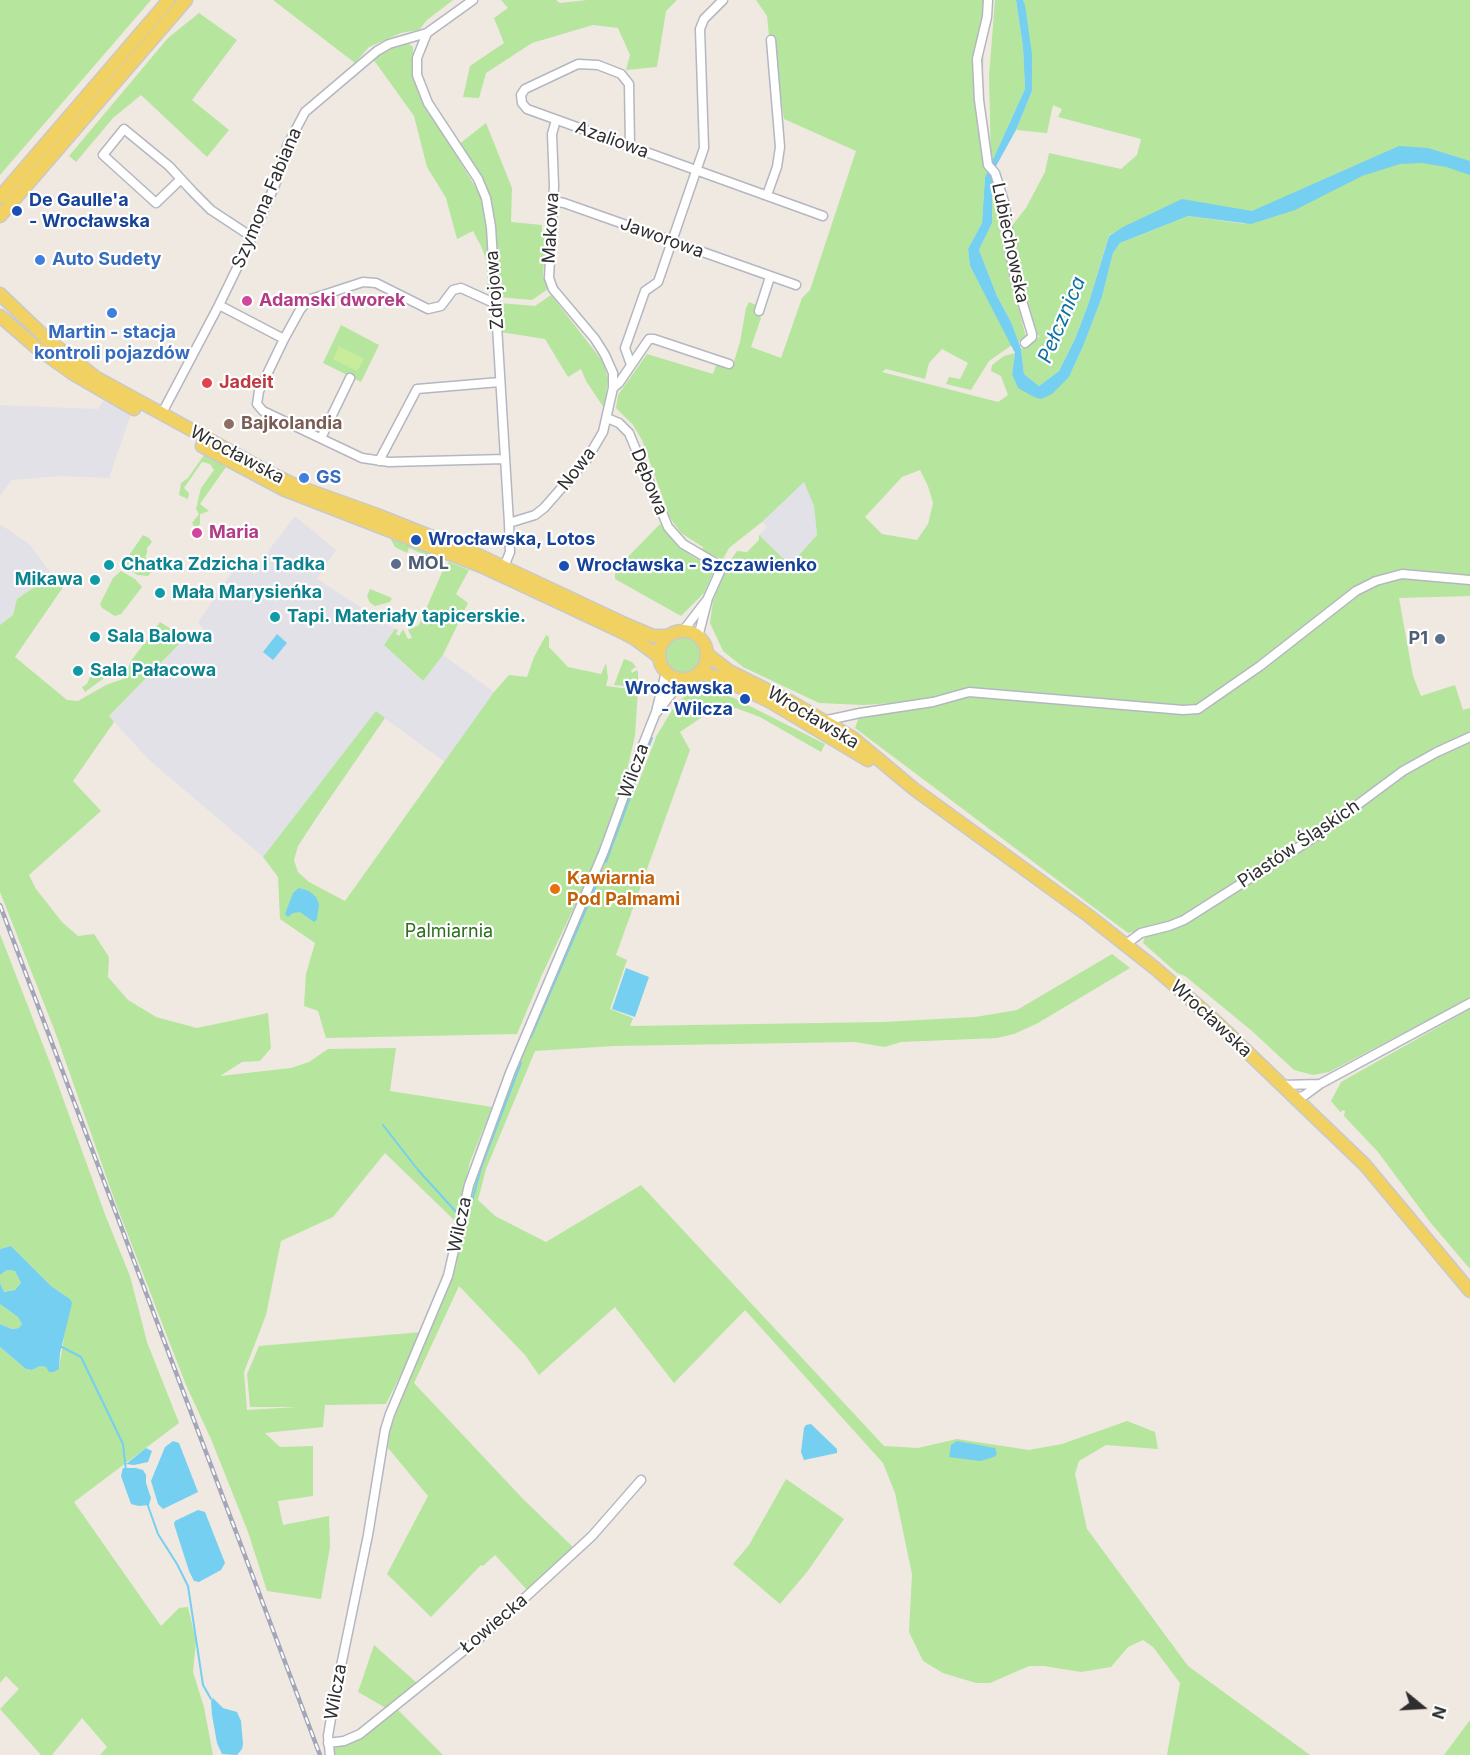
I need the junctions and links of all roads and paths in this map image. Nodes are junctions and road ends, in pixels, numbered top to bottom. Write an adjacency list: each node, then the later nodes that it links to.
1 (169, 0): 9 (main road)
2 (186, 0): 11 (main road)
3 (472, 0): 6 (street)
4 (723, 0): 12 (street)
5 (988, 0): 29 (street, Lubiechowska)
6 (427, 33): 19 (street, Szymona Fabiana); 24 (street, Zdrojowa)
7 (771, 40): 14 (street)
8 (556, 120): 10 (street, Azaliowa); 10 (street, Azaliowa); 16 (street, Makowa)
9 (46, 142): 11 (main road); 15 (main road)
10 (630, 146): 12 (street, Azaliowa)
11 (56, 151): 17 (main road)
12 (698, 171): 14 (street, Azaliowa); 20 (street)
13 (181, 179): 13 (street); 19 (street)
14 (767, 195): 18 (street, Azaliowa)
15 (0, 197)
16 (553, 201): 20 (street, Jaworowa); 34 (street, Makowa)
17 (0, 216)
18 (823, 216)
19 (252, 237): 25 (street, Szymona Fabiana)
20 (672, 242): 21 (street, Jaworowa); 30 (street)
21 (770, 277): 22 (street, Jaworowa); 26 (street)
22 (796, 285)
23 (0, 294): 35 (main road, Wrocławska)
24 (496, 304): 28 (street); 33 (street, Zdrojowa)
25 (219, 305): 28 (street); 35 (street, Szymona Fabiana)
26 (759, 311)
27 (0, 316): 48 (main road, Wrocławska)
28 (284, 339): 37 (street)
29 (1025, 343)
30 (631, 364): 31 (street); 34 (street)
31 (729, 364)
32 (350, 378): 37 (street)
33 (500, 382): 38 (street, Zdrojowa); 39 (street)
34 (613, 388): 36 (street, Nowa)
35 (162, 415): 41 (main road, Wrocławska)
36 (607, 418): 40 (street, Nowa); 43 (street, Dębowa)
37 (321, 438): 39 (street)
38 (505, 459): 39 (street); 40 (street, Zdrojowa)
39 (379, 461)
40 (509, 523): 41 (street, Zdrojowa)
41 (504, 567): 45 (main road, Wrocławska)
42 (1470, 580): 54 (street)
43 (708, 598): 44 (street, Dębowa); 46 (street, Dębowa)
44 (683, 631): 45 (main road); 46 (main road)
45 (667, 636): 48 (main road)
46 (698, 637): 47 (main road)
47 (707, 654): 50 (main road); 55 (main road, Wrocławska)
48 (658, 656): 49 (main road)
49 (666, 672): 51 (main road); 53 (street, Wilcza)
50 (699, 674): 51 (main road); 52 (main road, Wrocławska)
51 (683, 679): 53 (street, Wilcza)
52 (788, 711): 55 (street); 58 (main road, Wrocławska)
53 (656, 712): 66 (street, Wilcza)
54 (852, 714): 55 (street); 57 (street)
55 (828, 719): 57 (main road, Wrocławska)
56 (1470, 737): 59 (street, Piastów Śląskich)
57 (853, 738): 58 (main road, Wrocławska)
58 (914, 789): 59 (main road, Wrocławska)
59 (1126, 944): 62 (main road, Wrocławska)
60 (1470, 1004): 61 (street)
61 (1320, 1084): 62 (street); 63 (street)
62 (1282, 1085): 63 (main road, Wrocławska)
63 (1296, 1099): 64 (main road, Wrocławska)
64 (1470, 1291)
65 (641, 1480): 66 (street, Łowiecka)
66 (328, 1743): 67 (street, Wilcza)
67 (330, 1755)

